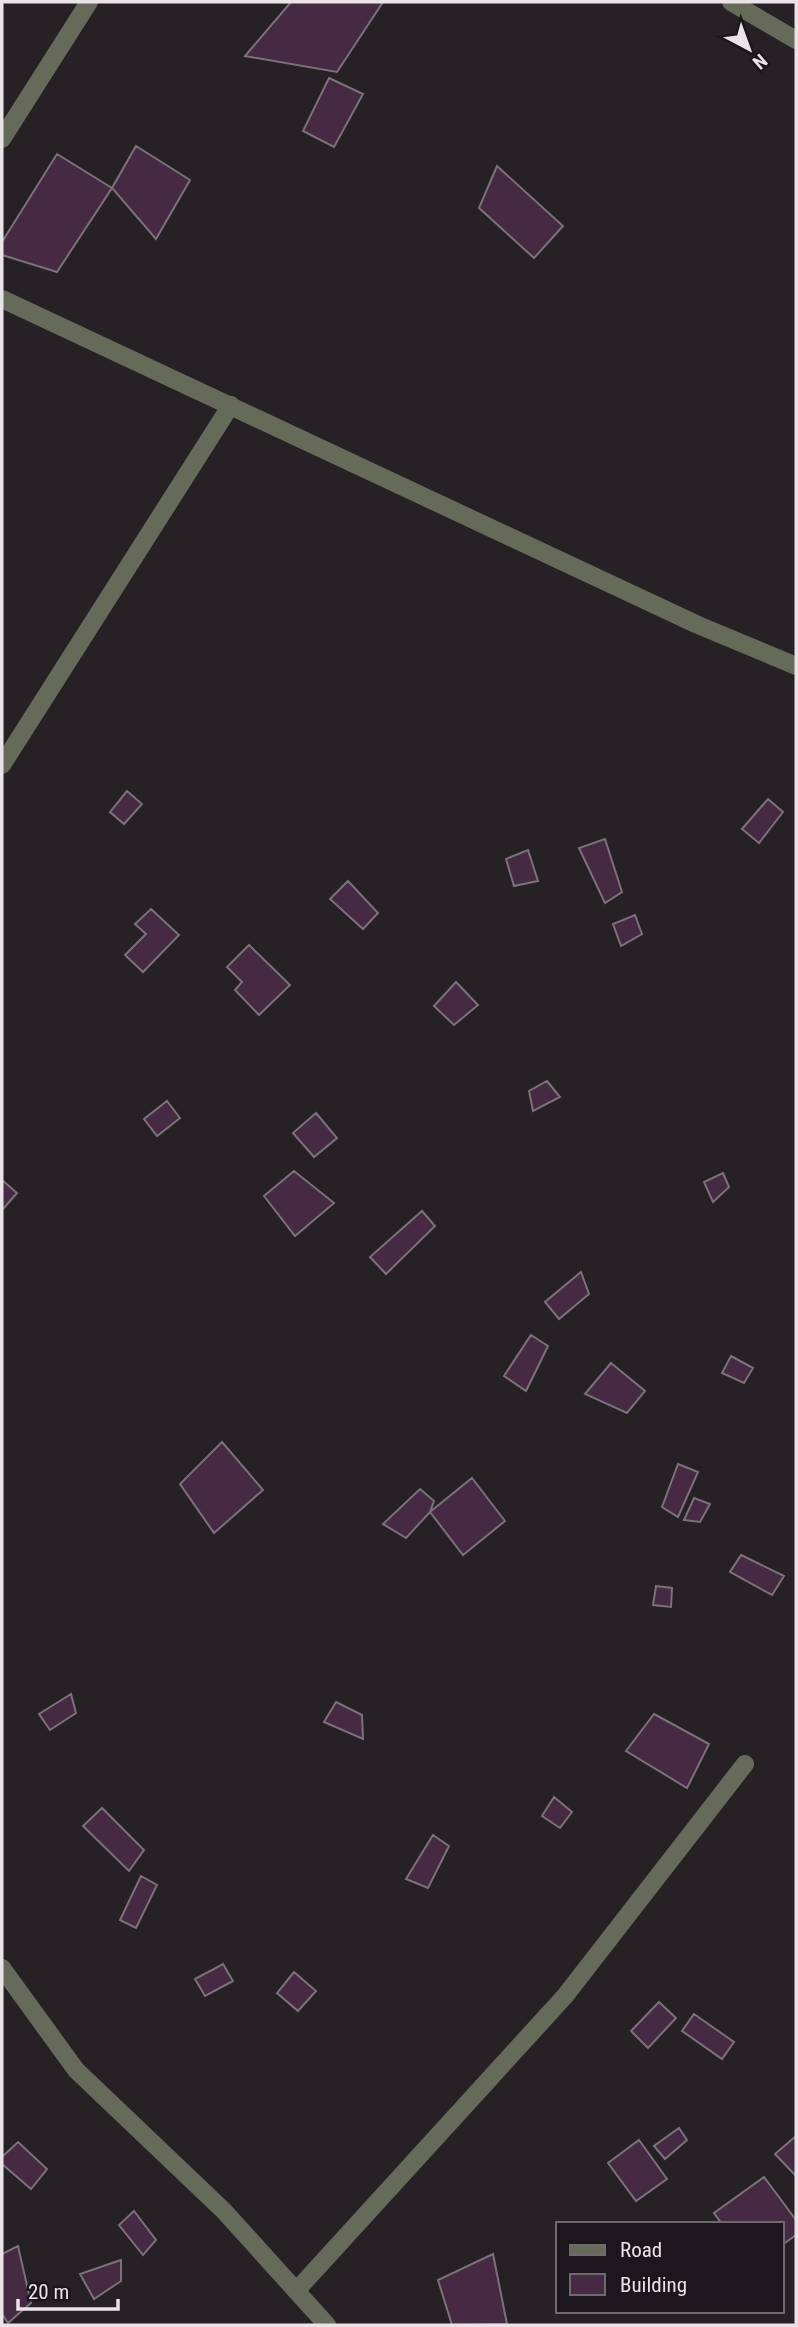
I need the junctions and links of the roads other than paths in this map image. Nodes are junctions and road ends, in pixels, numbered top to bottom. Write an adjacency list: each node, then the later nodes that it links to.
1 (89, 2): 4 (street)
2 (732, 2): 3 (street)
3 (796, 40)
4 (2, 139)
5 (2, 299): 6 (street)
6 (231, 405): 7 (street); 8 (street)
7 (796, 666)
8 (2, 765)
9 (746, 1764): 11 (street)
10 (2, 1968): 11 (street)
11 (296, 2291): 12 (street)
12 (327, 2325)

